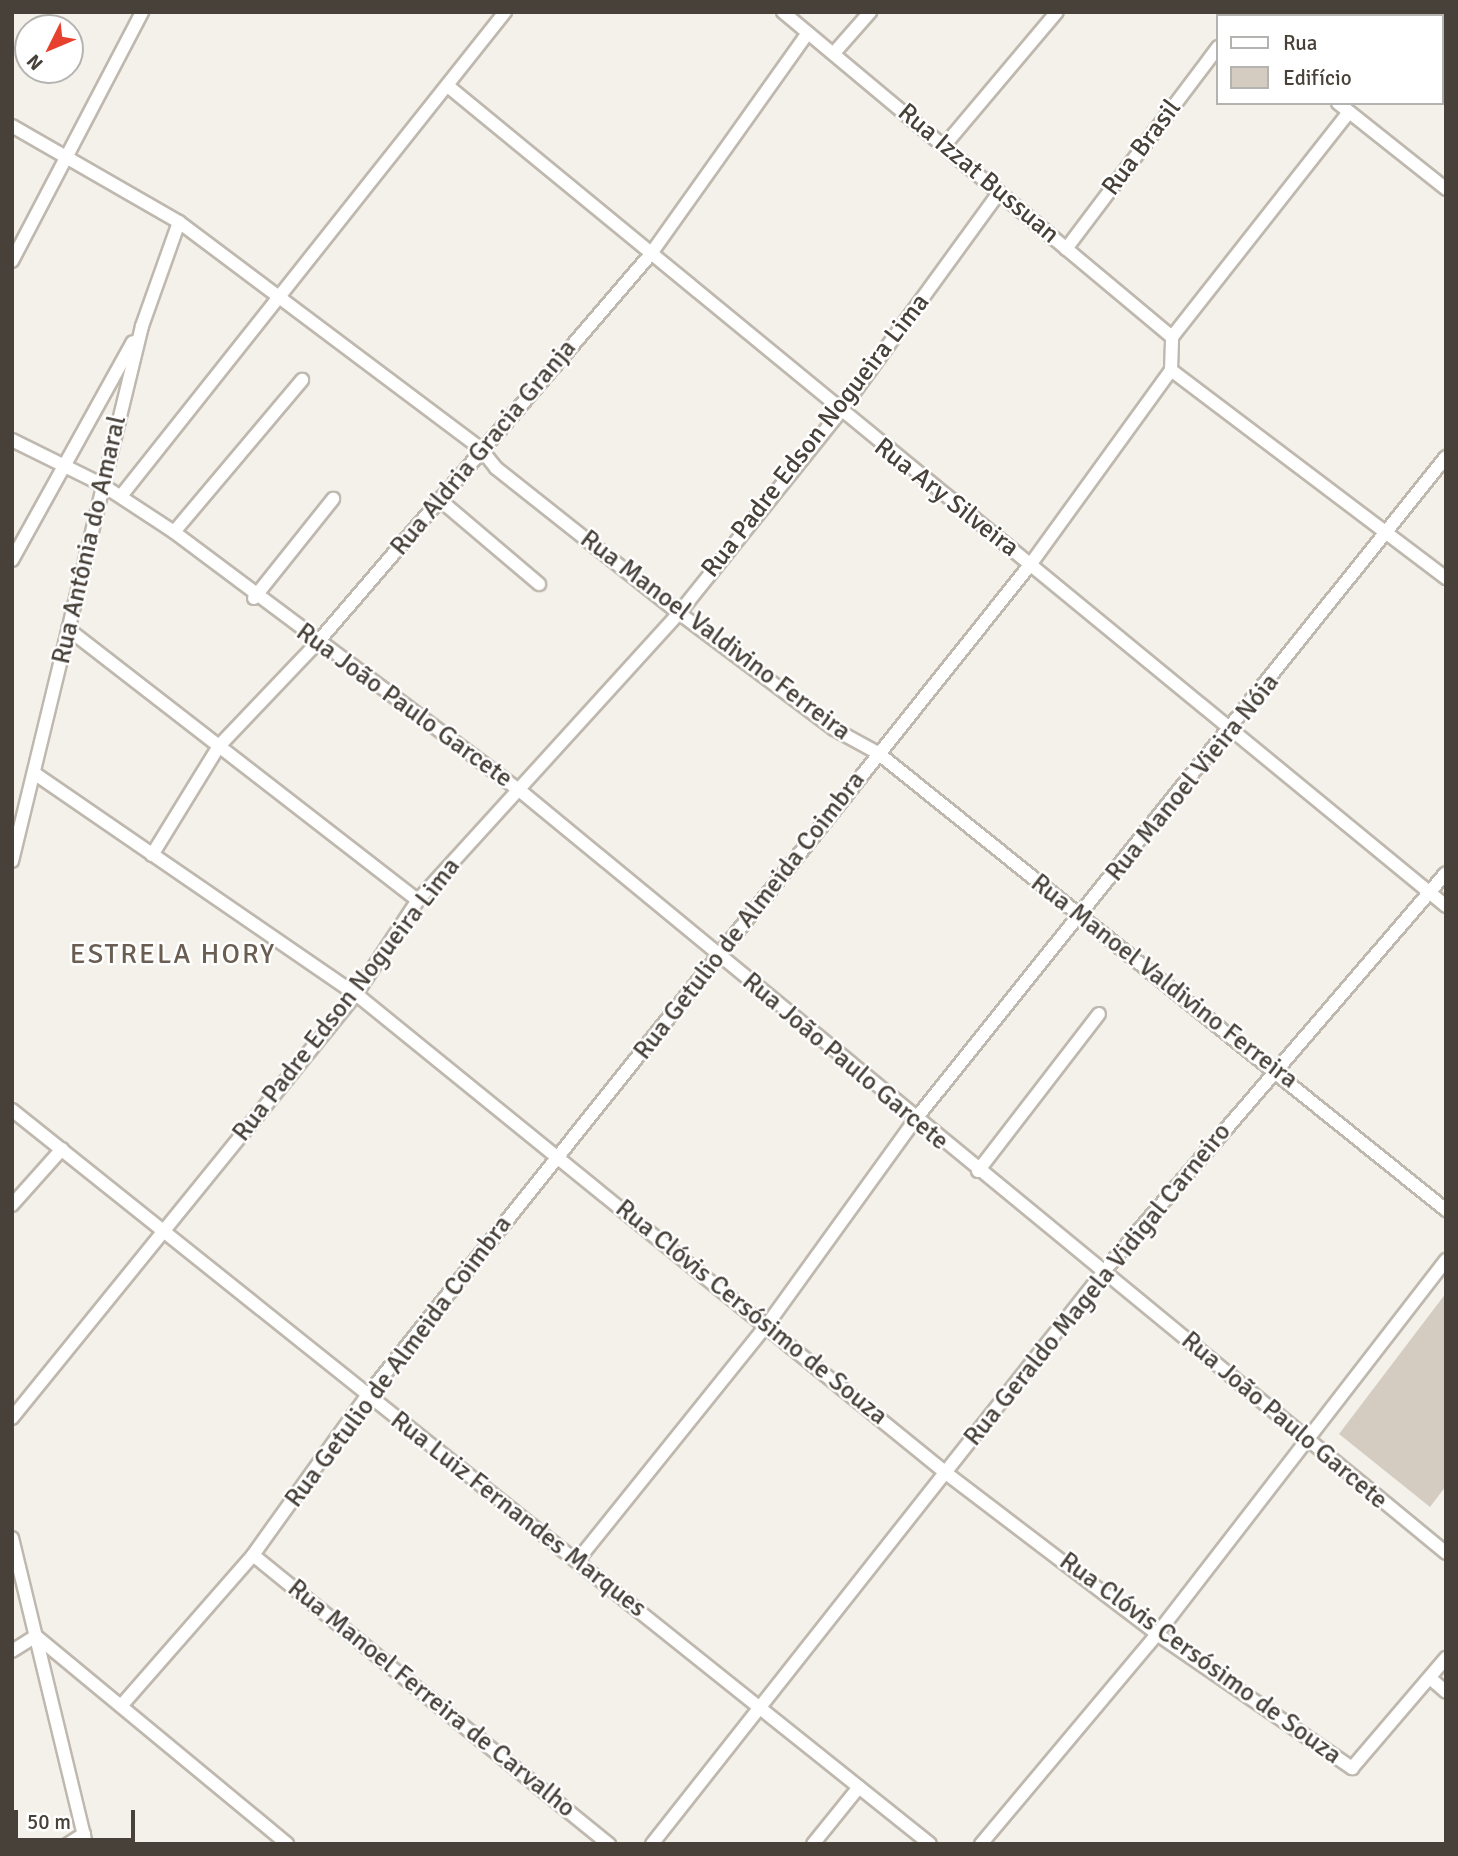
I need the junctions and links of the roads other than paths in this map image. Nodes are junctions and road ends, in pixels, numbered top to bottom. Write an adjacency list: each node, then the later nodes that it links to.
1 (142, 12): 14 (street)
2 (505, 12): 9 (street)
3 (783, 12): 6 (street, Rua Izzat Bussuan)
4 (870, 12): 8 (street)
5 (1057, 12): 13 (street)
6 (808, 33): 8 (street, Rua Izzat Bussuan); 19 (street, Rua Aldria Gracia Granja)
7 (1216, 50): 18 (street, Rua Brasil)
8 (834, 53): 13 (street, Rua Izzat Bussuan)
9 (449, 87): 19 (street, Rua Ary Silveira); 21 (street)
10 (1340, 105): 11 (street)
11 (1349, 113): 15 (street); 23 (street)
12 (12, 126): 14 (street, Rua Manoel Valdivino Ferreira)
13 (944, 146): 16 (street, Rua Izzat Bussuan)
14 (65, 153): 17 (street, Rua Manoel Valdivino Ferreira); 20 (street)
15 (1446, 189)
16 (999, 193): 18 (street, Rua Izzat Bussuan); 26 (street, Rua Padre Edson Nogueira Lima)
17 (179, 222): 21 (street, Rua Manoel Valdivino Ferreira); 22 (street, Rua Antônia do Amaral)
18 (1066, 249): 23 (street, Rua Izzat Bussuan)
19 (650, 256): 26 (street, Rua Ary Silveira); 28 (street, Rua Aldria Gracia Granja)
20 (12, 261)
21 (274, 296): 28 (street, Rua Manoel Valdivino Ferreira); 32 (street)
22 (142, 326): 30 (street); 31 (street, Rua Antônia do Amaral)
23 (1172, 337): 24 (street)
24 (1171, 370): 36 (street); 38 (street, Rua Getulio de Almeida Coimbra)
25 (302, 380): 35 (street)
26 (839, 413): 38 (street, Rua Ary Silveira); 42 (street, Rua Padre Edson Nogueira Lima)
27 (12, 440): 30 (street, Rua João Paulo Garcete)
28 (480, 448): 34 (street, Rua Aldria Gracia Granja); 42 (street, Rua Manoel Valdivino Ferreira)
29 (1446, 457): 36 (street, Rua Manoel Vieira Nóia)
30 (62, 466): 31 (street, Rua João Paulo Garcete); 37 (street)
31 (102, 484): 32 (street, Rua João Paulo Garcete); 43 (street, Rua Antônia do Amaral)
32 (121, 496): 35 (street, Rua João Paulo Garcete)
33 (333, 499): 41 (street)
34 (440, 500): 40 (street); 44 (street, Rua Aldria Gracia Granja)
35 (174, 532): 41 (street, Rua João Paulo Garcete)
36 (1387, 536): 39 (street); 45 (street, Rua Manoel Vieira Nóia)
37 (12, 561)
38 (1030, 565): 45 (street, Rua Ary Silveira); 47 (street, Rua Getulio de Almeida Coimbra)
39 (1446, 578)
40 (539, 584)
41 (254, 598): 44 (street, Rua João Paulo Garcete)
42 (679, 613): 47 (street, Rua Manoel Valdivino Ferreira); 49 (street, Rua Padre Edson Nogueira Lima)
43 (68, 629): 46 (street); 48 (street, Rua Antônia do Amaral)
44 (317, 643): 46 (street, Rua Aldria Gracia Granja); 49 (street, Rua João Paulo Garcete)
45 (1230, 730): 54 (street, Rua Ary Silveira); 57 (street, Rua Manoel Vieira Nóia)
46 (219, 746): 51 (street, Rua Aldria Gracia Granja); 55 (street)
47 (878, 753): 57 (street, Rua Manoel Valdivino Ferreira); 58 (street, Rua Getulio de Almeida Coimbra)
48 (34, 774): 50 (street, Rua Antônia do Amaral); 51 (street, Rua Clóvis Cersósimo de Souza)
49 (518, 789): 55 (street, Rua Padre Edson Nogueira Lima); 58 (street, Rua João Paulo Garcete)
50 (16, 836): 52 (street, Rua Antônia do Amaral)
51 (152, 855): 59 (street, Rua Clóvis Cersósimo de Souza)
52 (12, 861)
53 (1446, 873): 54 (street, Rua Geraldo Magela Vidigal Carneiro)
54 (1431, 895): 56 (street, Rua Ary Silveira); 61 (street, Rua Geraldo Magela Vidigal Carneiro)
55 (418, 900): 59 (street, Rua Padre Edson Nogueira Lima)
56 (1446, 906)
57 (1082, 917): 61 (street, Rua Manoel Valdivino Ferreira); 63 (street, Rua Manoel Vieira Nóia)
58 (721, 958): 63 (street, Rua João Paulo Garcete); 65 (street, Rua Getulio de Almeida Coimbra)
59 (356, 994): 65 (street, Rua Clóvis Cersósimo de Souza); 69 (street, Rua Padre Edson Nogueira Lima)
60 (1099, 1014): 66 (street)
61 (1275, 1068): 68 (street, Rua Manoel Valdivino Ferreira); 71 (street, Rua Geraldo Magela Vidigal Carneiro)
62 (12, 1110): 64 (street, Rua Luiz Fernandes Marques)
63 (914, 1121): 66 (street, Rua João Paulo Garcete); 72 (street, Rua Manoel Vieira Nóia)
64 (62, 1149): 67 (street); 69 (street, Rua Luiz Fernandes Marques)
65 (557, 1156): 72 (street, Rua Clóvis Cersósimo de Souza); 73 (street, Rua Getulio de Almeida Coimbra)
66 (978, 1171): 71 (street, Rua João Paulo Garcete)
67 (12, 1205)
68 (1446, 1210)
69 (166, 1230): 73 (street, Rua Luiz Fernandes Marques); 74 (street, Rua Padre Edson Nogueira Lima)
70 (1446, 1260): 75 (street)
71 (1105, 1270): 75 (street, Rua João Paulo Garcete); 76 (street, Rua Geraldo Magela Vidigal Carneiro)
72 (767, 1325): 76 (street, Rua Clóvis Cersósimo de Souza); 80 (street, Rua Manoel Vieira Nóia)
73 (367, 1395): 79 (street, Rua Getulio de Almeida Coimbra); 80 (street, Rua Luiz Fernandes Marques)
74 (13, 1418)
75 (1306, 1441): 78 (street, Rua João Paulo Garcete); 81 (street)
76 (946, 1472): 81 (street, Rua Clóvis Cersósimo de Souza); 88 (street, Rua Geraldo Magela Vidigal Carneiro)
77 (12, 1538): 82 (street)
78 (1446, 1553)
79 (253, 1555): 87 (street, Rua Getulio de Almeida Coimbra); 93 (street, Rua Manoel Ferreira de Carvalho)
80 (577, 1561): 88 (street, Rua Luiz Fernandes Marques)
81 (1157, 1634): 85 (street, Rua Clóvis Cersósimo de Souza); 97 (street)
82 (36, 1636): 83 (street); 87 (street); 90 (street)
83 (12, 1651)
84 (1446, 1658): 85 (street)
85 (1430, 1678): 86 (street)
86 (1446, 1692)
87 (121, 1706): 92 (street)
88 (763, 1708): 89 (street); 94 (street, Rua Geraldo Magela Vidigal Carneiro)
89 (859, 1787): 95 (street); 96 (street)
90 (85, 1839): 91 (street)
91 (68, 1844)
92 (288, 1844)
93 (609, 1844)
94 (652, 1844)
95 (813, 1844)
96 (930, 1844)
97 (981, 1844)

